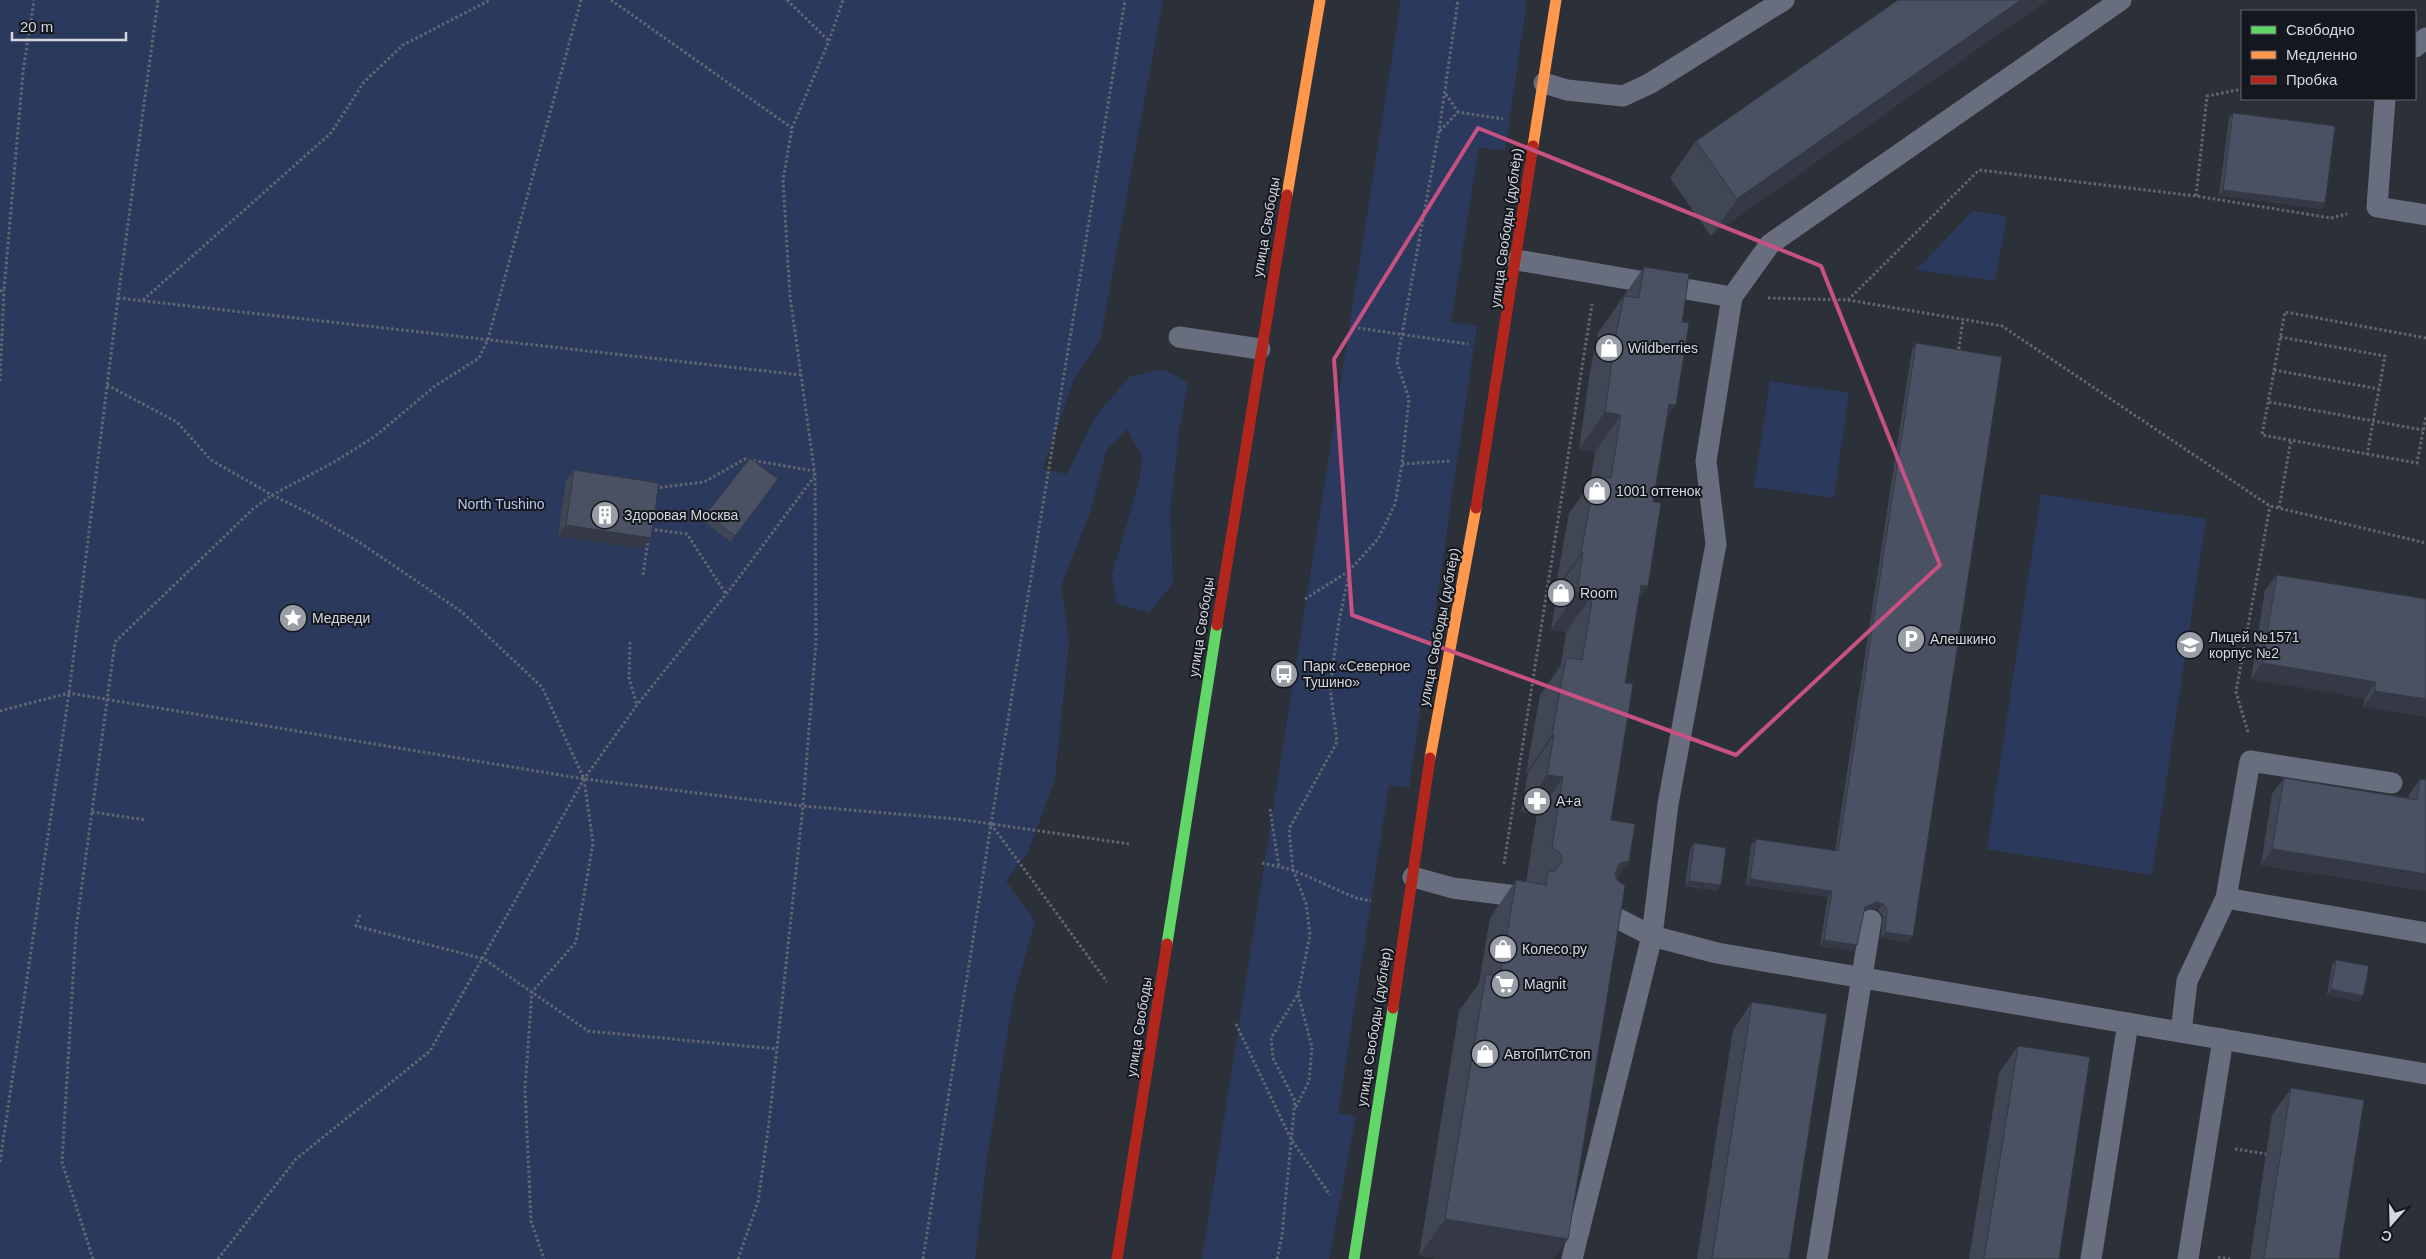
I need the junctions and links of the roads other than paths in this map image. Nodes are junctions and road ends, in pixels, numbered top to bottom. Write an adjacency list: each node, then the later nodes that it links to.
1 (1320, 0): 13 (street, улица Свободы)
2 (1556, 0): 7 (street, улица Свободы (дублёр))
3 (1784, 0): 7 (lane)
4 (2121, 0): 11 (lane)
5 (2426, 38): 6 (lane)
6 (2416, 46)
7 (1544, 83): 10 (street, улица Свободы (дублёр))
8 (2386, 100): 9 (lane)
9 (2426, 215)
10 (1517, 260): 11 (lane); 15 (street, улица Свободы (дублёр))
11 (1732, 297): 21 (lane)
12 (1179, 336): 13 (lane)
13 (1260, 349): 27 (street, улица Свободы)
14 (2392, 783): 17 (lane)
15 (1413, 877): 16 (lane); 28 (street, улица Свободы (дублёр))
16 (1524, 897)
17 (2226, 898): 20 (lane); 24 (lane)
18 (1601, 910): 21 (lane)
19 (1871, 920): 22 (lane)
20 (2426, 933)
21 (1652, 936): 22 (lane); 29 (lane)
22 (1861, 978): 23 (lane); 30 (lane)
23 (2128, 1023): 24 (lane); 31 (lane)
24 (2181, 1032): 25 (lane)
25 (2223, 1039): 26 (lane); 32 (lane)
26 (2426, 1074)
27 (1117, 1259)
28 (1354, 1259)
29 (1572, 1259)
30 (1817, 1259)
31 (2091, 1259)
32 (2188, 1259)

